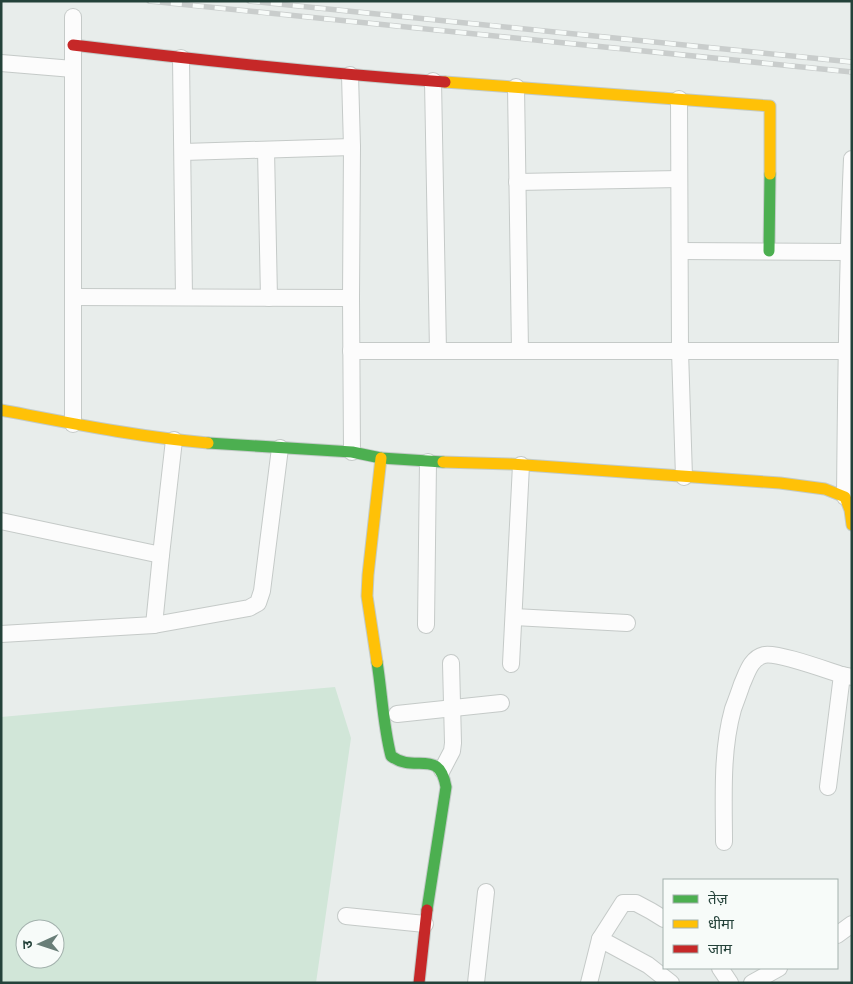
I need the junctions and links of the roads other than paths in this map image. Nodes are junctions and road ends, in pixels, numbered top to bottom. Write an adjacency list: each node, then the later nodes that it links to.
1 (73, 18): 2 (street)
2 (73, 45): 3 (street); 5 (street)
3 (181, 58): 6 (street); 12 (street)
4 (1, 63): 5 (street)
5 (73, 69): 19 (street)
6 (350, 75): 7 (street); 10 (street)
7 (433, 81): 8 (street); 25 (street)
8 (516, 87): 9 (street); 15 (street)
9 (679, 99): 14 (street); 17 (street)
10 (352, 147): 11 (street); 22 (street)
11 (266, 150): 12 (street); 21 (street)
12 (183, 152): 20 (street)
13 (852, 159): 18 (street)
14 (679, 179): 15 (street); 16 (street)
15 (517, 182): 26 (street)
16 (680, 251): 17 (street); 27 (street)
17 (769, 251): 18 (street)
18 (848, 252): 23 (street)
19 (73, 297): 20 (street); 29 (street)
20 (184, 297): 21 (street)
21 (269, 298): 22 (street)
22 (350, 298): 24 (street)
23 (846, 350): 27 (street); 37 (street)
24 (350, 351): 25 (street); 32 (street)
25 (438, 351): 26 (street)
26 (520, 351): 27 (street)
27 (680, 351): 36 (street)
28 (1, 410): 29 (street)
29 (73, 424): 30 (street)
30 (174, 440): 31 (street); 40 (street)
31 (280, 448): 32 (street); 43 (street)
32 (352, 452): 33 (street)
33 (381, 458): 34 (street); 52 (street)
34 (428, 462): 35 (street); 44 (street)
35 (522, 465): 36 (street); 41 (street)
36 (684, 477): 37 (street)
37 (845, 497): 39 (street)
38 (1, 521): 40 (street)
39 (852, 525)
40 (161, 555): 43 (street)
41 (514, 617): 42 (street); 47 (street)
42 (627, 622)
43 (154, 625): 45 (street)
44 (426, 625)
45 (1, 634)
46 (451, 663): 50 (street)
47 (511, 664)
48 (847, 676): 53 (street); 54 (street)
49 (502, 703): 50 (street)
50 (451, 708): 51 (street); 52 (street)
51 (397, 714)
52 (442, 770): 58 (street)
53 (828, 787)
54 (724, 842)
55 (486, 892): 65 (street)
56 (346, 916): 58 (street)
57 (663, 918): 61 (street)
58 (425, 924): 64 (street)
59 (852, 924): 60 (street)
60 (838, 934)
61 (600, 939): 66 (street); 67 (street)
62 (721, 969): 68 (street)
63 (777, 969): 69 (street)
64 (419, 983)
65 (476, 983)
66 (589, 983)
67 (671, 983)
68 (730, 983)
69 (752, 983)

